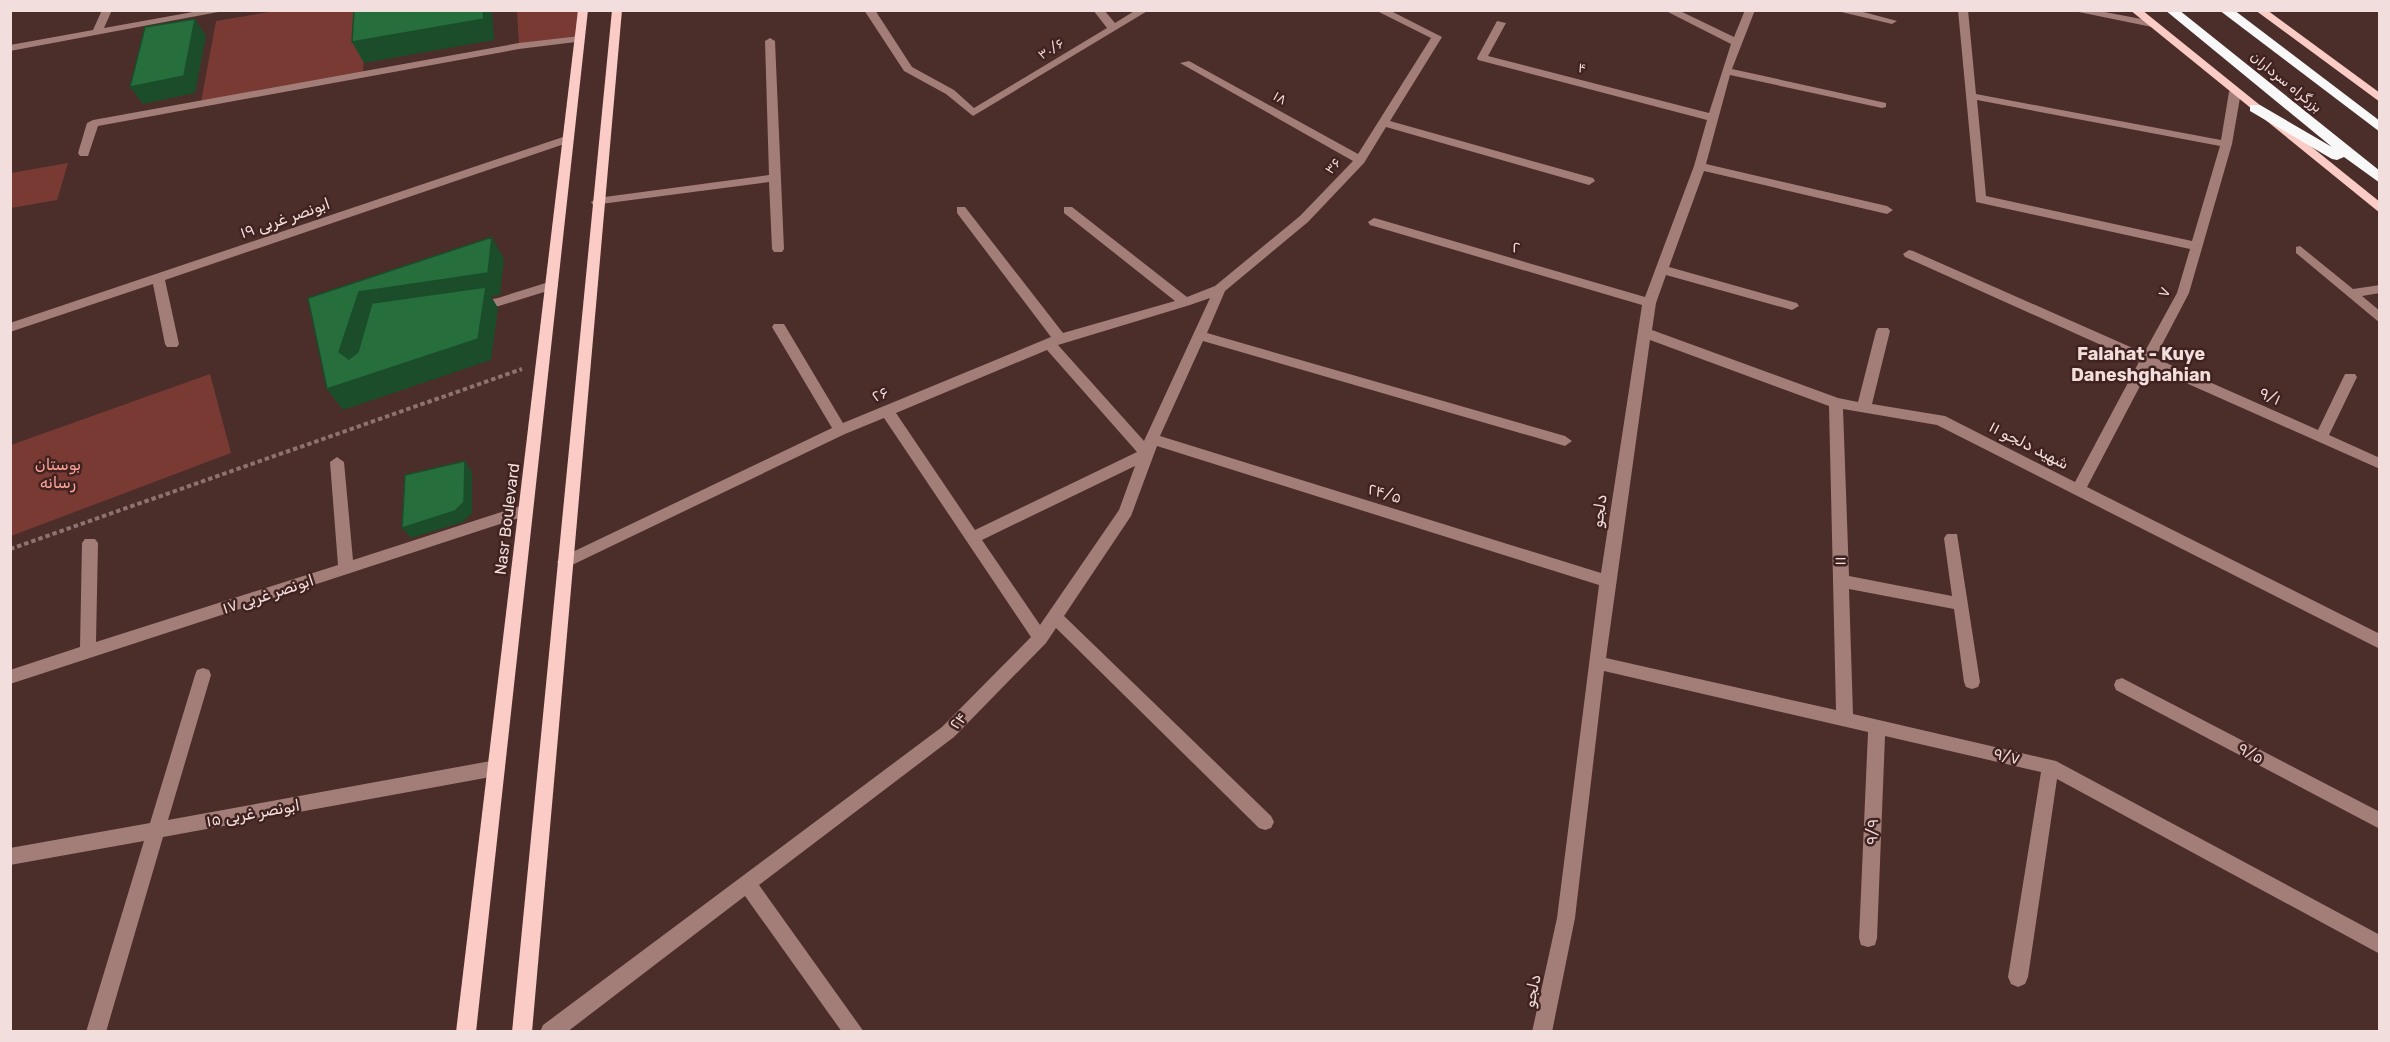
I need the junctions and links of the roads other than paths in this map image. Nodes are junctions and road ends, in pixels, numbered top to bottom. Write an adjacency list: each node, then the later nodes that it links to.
1 (107, 10): 22 (street)
2 (224, 10): 22 (street)
3 (583, 10): 23 (main road, Nasr Boulevard)
4 (617, 10): 45 (main road)
5 (869, 10): 21 (street, ۳۰/۶)
6 (1098, 10): 21 (street)
7 (1144, 10): 21 (street, ۳۰/۶)
8 (1380, 10): 35 (street, ۳۶)
9 (1669, 10): 25 (street)
10 (1750, 10): 25 (street, دلجو)
11 (1838, 10): 18 (street)
12 (1963, 10): 30 (street)
13 (2074, 10): 20 (street)
14 (2135, 10): 20 (main road)
15 (2171, 10): 43 (highway, بزرگراه سرداران)
16 (2225, 10): 36 (highway, بزرگراه سرداران)
17 (2260, 10): 31 (main road)
18 (1892, 21)
19 (1501, 23): 34 (street, ۴)
20 (2152, 24): 29 (main road)
21 (1114, 29)
22 (97, 33): 26 (street)
23 (580, 39): 37 (main road, Nasr Boulevard); 39 (street)
24 (770, 41): 42 (street)
25 (1737, 43): 28 (street, دلجو)
26 (10, 48)
27 (1185, 63): 40 (street, ۱۸)
28 (1726, 71): 32 (street); 34 (street, دلجو)
29 (2235, 92): 33 (main road); 38 (street, ۷)
30 (1971, 96): 38 (street); 51 (street)
31 (2379, 99)
32 (1882, 105)
33 (2255, 108): 43 (highway); 49 (main road)
34 (1713, 118): 41 (street, دلجو)
35 (1385, 123): 40 (street, ۳۶); 44 (street)
36 (2379, 128)
37 (569, 139): 56 (street, ابونصر غربی ۱۹); 57 (main road, Nasr Boulevard)
38 (2226, 144): 51 (street, ۷)
39 (84, 153)
40 (1360, 160): 58 (street, ۳۶)
41 (1700, 166): 48 (street); 55 (street, دلجو)
42 (775, 178): 45 (street); 52 (street)
43 (2379, 180)
44 (1589, 181)
45 (597, 202): 89 (main road)
46 (961, 210): 71 (street)
47 (1068, 210): 61 (street)
48 (1887, 210)
49 (2379, 210)
50 (1374, 222): 62 (street, ۲)
51 (2197, 246): 73 (street, ۷)
52 (778, 249)
53 (2300, 250): 60 (street)
54 (1909, 254): 73 (street, ۹/۱)
55 (1661, 269): 62 (street, دلجو); 63 (street)
56 (158, 278): 67 (street, ابونصر غربی ۱۹); 72 (street)
57 (552, 285): 64 (street); 85 (main road, Nasr Boulevard)
58 (1220, 289): 61 (street, ۲۶); 70 (street, ۲۴)
59 (2379, 289): 60 (street)
60 (2350, 294): 65 (street)
61 (1185, 302): 71 (street, ۲۶)
62 (1649, 303): 69 (street, دلجو)
63 (1792, 306)
64 (466, 307)
65 (2379, 319)
66 (779, 327): 78 (street)
67 (10, 328)
68 (1883, 331): 76 (street)
69 (1643, 332): 75 (street, شهید دلجو ۱۱); 91 (street, دلجو)
70 (1199, 335): 80 (street); 81 (street, ۲۴)
71 (1054, 341): 77 (street, ۲۶); 81 (street)
72 (172, 344)
73 (2147, 362): 79 (street, ۹/۱); 84 (street, ۷)
74 (2350, 376): 79 (street)
75 (1836, 403): 76 (street, شهید دلجو ۱۱); 92 (street, ۱۱)
76 (1864, 407): 84 (street, شهید دلجو ۱۱)
77 (887, 411): 78 (street, ۲۶); 86 (street)
78 (840, 430): 89 (street, ۲۶)
79 (2320, 438): 83 (street, ۹/۱)
80 (1565, 441)
81 (1150, 446): 86 (street); 91 (street, ۲۴/۵); 94 (street, ۲۴)
82 (337, 462): 90 (street)
83 (2379, 464)
84 (2078, 490): 96 (street, شهید دلجو ۱۱)
85 (526, 510): 90 (street, ابونصر غربی ۱۷); 106 (main road, Nasr Boulevard)
86 (973, 538): 95 (street)
87 (1952, 538): 93 (street)
88 (90, 543): 97 (street)
89 (565, 562): 117 (main road)
90 (346, 569): 97 (street, ابونصر غربی ۱۷)
91 (1607, 581): 98 (street, دلجو)
92 (1840, 581): 93 (street); 103 (street, ۱۱)
93 (1960, 604): 101 (street)
94 (1055, 617): 95 (street, ۲۴); 108 (street)
95 (1040, 638): 111 (street, ۲۴)
96 (2379, 642)
97 (88, 652): 100 (street, ابونصر غربی ۱۷)
98 (1599, 663): 103 (street, ۹/۷); 120 (street, دلجو)
99 (202, 675): 109 (street)
100 (10, 677)
101 (1972, 682)
102 (2122, 685): 107 (street, ۹/۵)
103 (1845, 719): 104 (street, ۹/۷)
104 (1877, 726): 105 (street, ۹/۷); 112 (street, ۹/۹)
105 (2050, 766): 113 (street, ۹/۷); 114 (street)
106 (496, 768): 109 (street, ابونصر غربی ۱۵); 116 (main road, Nasr Boulevard)
107 (2379, 821)
108 (1265, 822)
109 (156, 831): 110 (street, ابونصر غربی ۱۵); 115 (street)
110 (10, 857)
111 (747, 883): 118 (street, ۲۴); 119 (street)
112 (1868, 938)
113 (2379, 945)
114 (2018, 977)
115 (96, 1032)
116 (465, 1032)
117 (522, 1032)
118 (550, 1032)
119 (854, 1032)
120 (1542, 1032)

